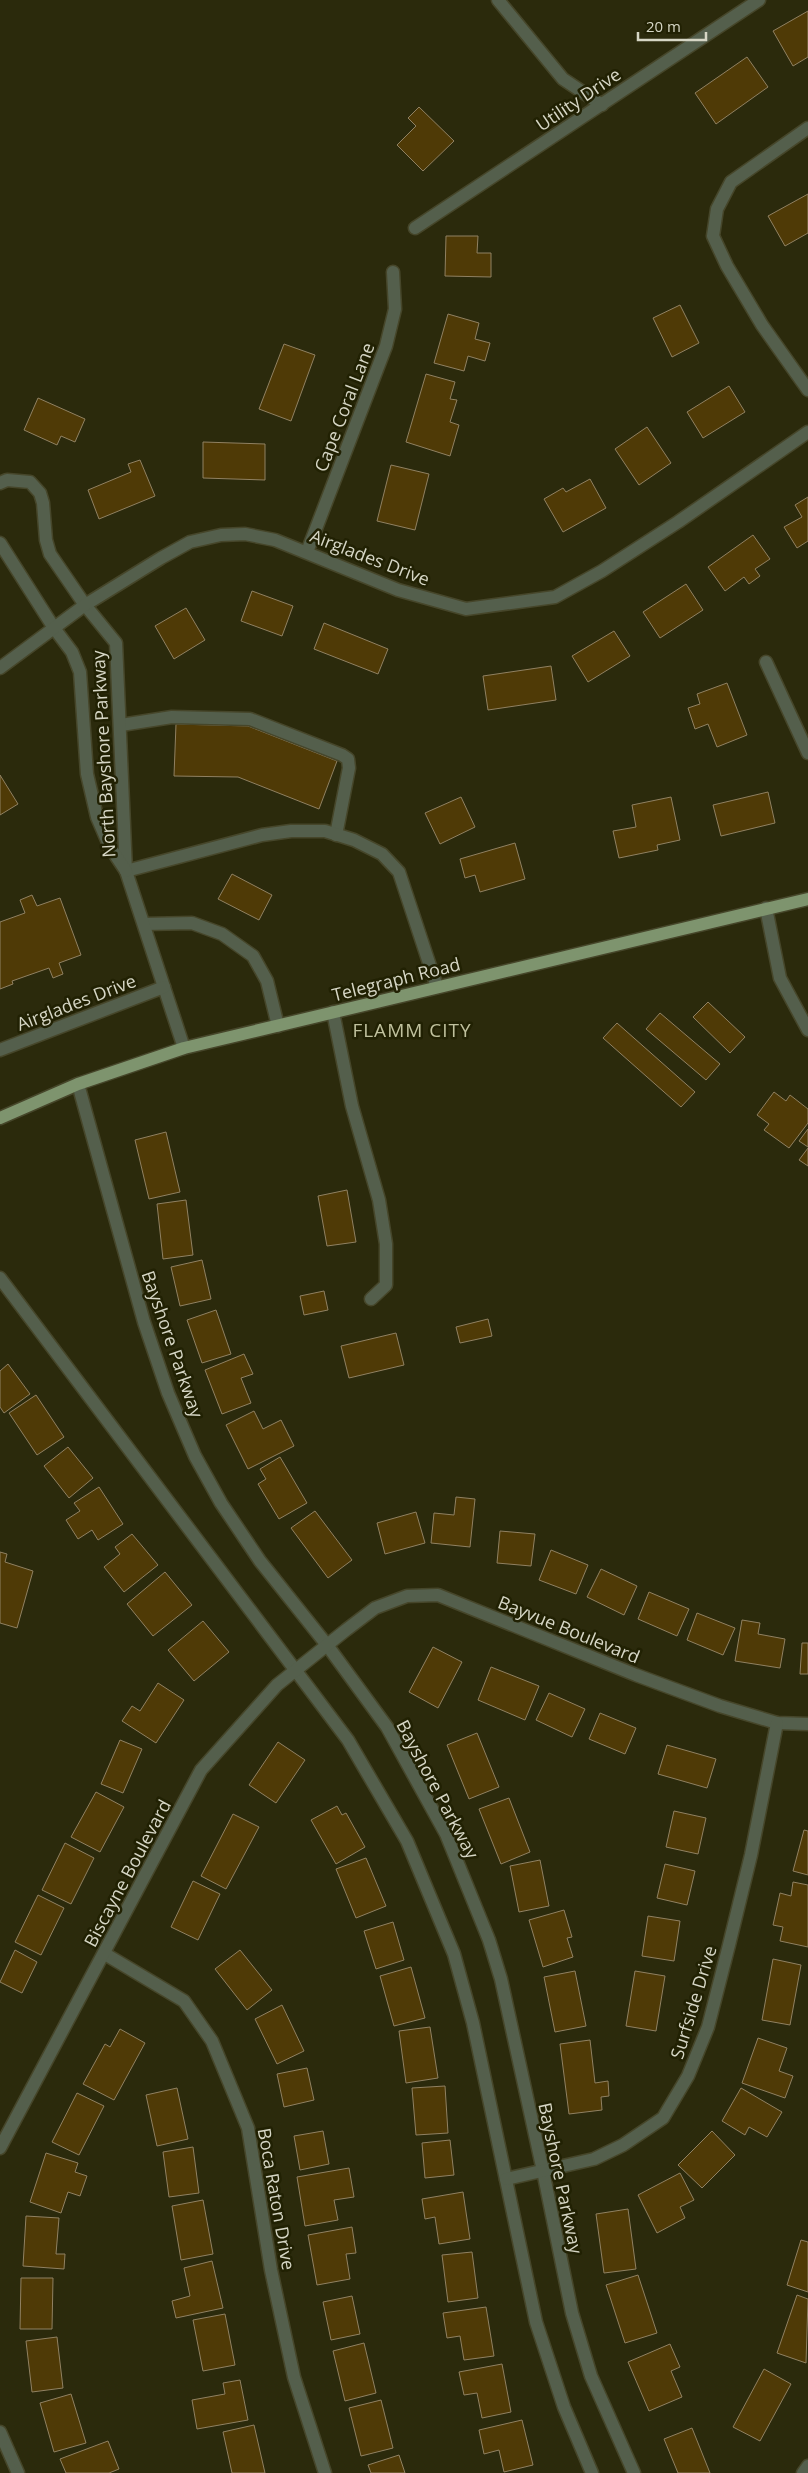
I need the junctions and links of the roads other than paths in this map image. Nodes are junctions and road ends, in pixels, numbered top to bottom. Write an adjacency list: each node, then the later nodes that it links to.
1 (498, 0): 3 (street)
2 (760, 0): 3 (street, Utility Drive)
3 (602, 104): 5 (street, Utility Drive)
4 (808, 128): 7 (street)
5 (415, 228)
6 (393, 272): 11 (street, Cape Coral Lane)
7 (808, 390)
8 (808, 432): 11 (street, Airglades Drive)
9 (0, 483): 12 (street, North Bayshore Parkway)
10 (0, 543): 13 (street, North Bayshore Parkway)
11 (307, 552): 12 (street, Airglades Drive)
12 (86, 605): 13 (street, Airglades Drive); 16 (street, North Bayshore Parkway)
13 (54, 628): 15 (street, Airglades Drive); 19 (street, North Bayshore Parkway)
14 (766, 662): 17 (street)
15 (0, 668)
16 (121, 725): 18 (street); 19 (street, North Bayshore Parkway)
17 (808, 752)
18 (336, 835): 19 (street); 24 (street)
19 (126, 871): 22 (street, North Bayshore Parkway)
20 (808, 899): 21 (main road, Telegraph Road)
21 (766, 908): 24 (main road, Telegraph Road); 27 (street)
22 (144, 924): 23 (street, North Bayshore Parkway); 26 (street)
23 (164, 987): 28 (street, North Bayshore Parkway); 29 (street, Airglades Drive)
24 (437, 987): 25 (main road, Telegraph Road)
25 (333, 1012): 26 (main road, Telegraph Road); 33 (street)
26 (278, 1026): 28 (main road, Telegraph Road)
27 (808, 1030)
28 (184, 1048): 30 (main road, Telegraph Road)
29 (0, 1050)
30 (78, 1084): 31 (main road, Telegraph Road); 34 (street, Bayshore Parkway)
31 (0, 1118)
32 (0, 1278): 35 (street)
33 (371, 1300)
34 (327, 1645): 35 (street, Biscayne Boulevard); 36 (street, Bayvue Boulevard); 40 (street, Bayshore Parkway)
35 (297, 1669): 38 (street, Biscayne Boulevard); 41 (street)
36 (777, 1723): 37 (street, Bayvue Boulevard); 40 (street, Surfside Drive)
37 (808, 1724)
38 (105, 1954): 39 (street, Biscayne Boulevard); 45 (street, Boca Raton Drive)
39 (0, 2148)
40 (543, 2172): 41 (street, Surfside Drive); 47 (street, Bayshore Parkway)
41 (506, 2179): 46 (street)
42 (0, 2432): 44 (street)
43 (808, 2466): 48 (street)
44 (18, 2473)
45 (325, 2473)
46 (592, 2473)
47 (634, 2473)
48 (804, 2473)

